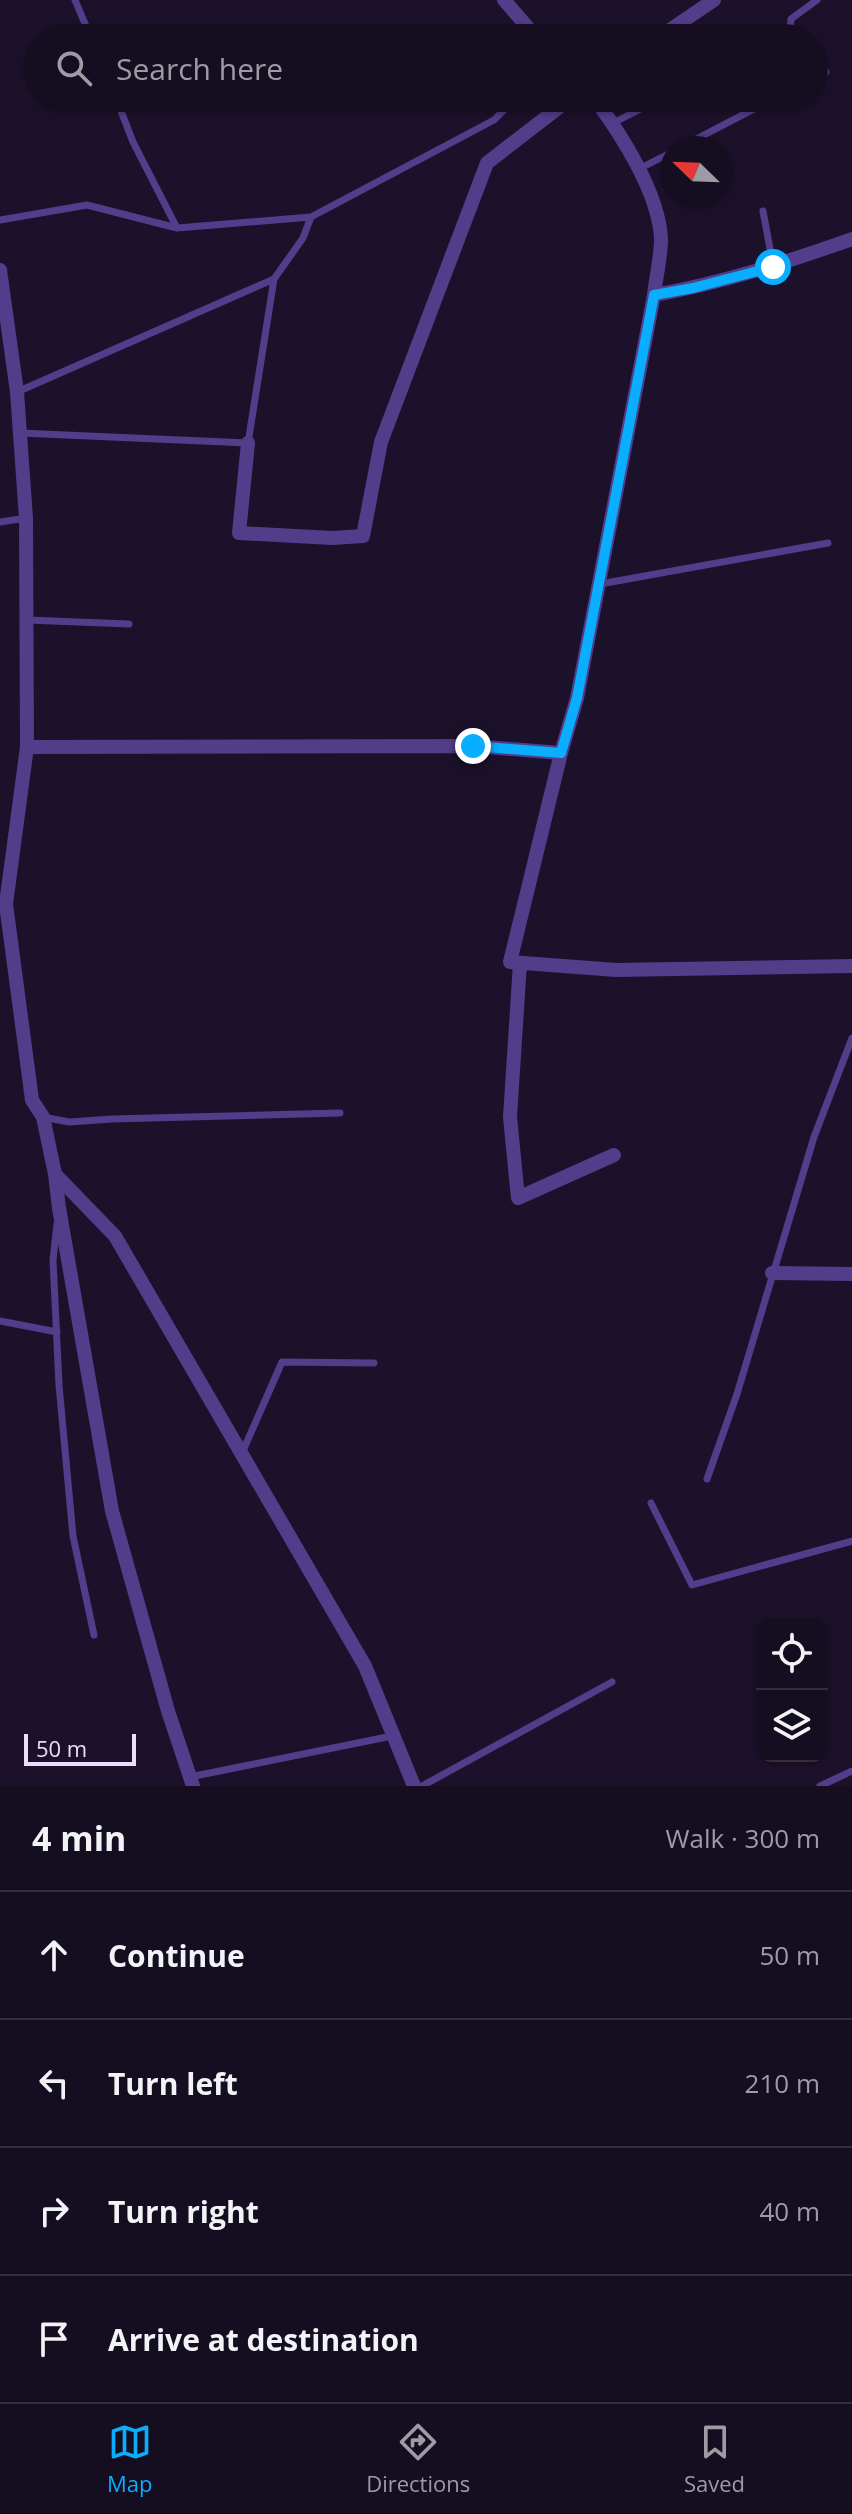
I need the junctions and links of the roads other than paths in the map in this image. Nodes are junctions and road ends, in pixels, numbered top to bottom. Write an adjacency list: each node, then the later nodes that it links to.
1 (75, 0): 5 (lane)
2 (504, 0): 6 (street)
3 (714, 0): 7 (street)
4 (817, 0): 8 (lane)
5 (85, 24)
6 (525, 24)
7 (679, 24)
8 (790, 24)
9 (121, 112): 22 (lane)
10 (502, 112): 20 (lane)
11 (553, 112): 31 (street)
12 (605, 112): 15 (street)
13 (635, 112): 15 (lane)
14 (748, 112): 16 (lane)
15 (613, 123): 18 (street)
16 (702, 136)
17 (660, 158): 18 (lane)
18 (639, 169): 27 (street)
19 (763, 211): 24 (lane)
20 (311, 217): 22 (lane); 26 (lane)
21 (0, 220): 22 (lane)
22 (177, 228)
23 (852, 239): 24 (street)
24 (773, 267): 27 (street)
25 (0, 270): 28 (street)
26 (274, 279): 29 (lane); 31 (lane)
27 (654, 295): 35 (street)
28 (3, 309): 29 (street)
29 (17, 392): 30 (street)
30 (20, 433): 31 (lane); 32 (street)
31 (248, 443)
32 (26, 518): 33 (lane); 36 (street)
33 (0, 522)
34 (828, 543): 35 (lane)
35 (597, 585): 39 (street)
36 (25, 619): 37 (lane); 38 (street)
37 (129, 624)
38 (27, 747): 39 (street); 40 (street)
39 (561, 753): 42 (street)
40 (4, 883): 41 (street)
41 (3, 911): 47 (street)
42 (520, 963): 43 (street); 48 (street)
43 (852, 966)
44 (852, 1038): 45 (lane)
45 (850, 1051): 51 (lane)
46 (340, 1113): 47 (lane)
47 (43, 1117): 49 (street)
48 (614, 1155)
49 (55, 1174): 50 (street); 56 (street)
50 (59, 1208): 54 (lane); 64 (street)
51 (772, 1273): 52 (street); 57 (lane)
52 (852, 1274)
53 (0, 1321): 54 (lane)
54 (57, 1332): 60 (lane)
55 (374, 1363): 56 (lane)
56 (242, 1453): 62 (street)
57 (707, 1479)
58 (651, 1503): 59 (lane)
59 (852, 1541)
60 (94, 1635)
61 (612, 1682): 66 (lane)
62 (392, 1736): 64 (lane); 65 (street)
63 (852, 1771): 67 (lane)
64 (192, 1782)
65 (414, 1786)
66 (422, 1786)
67 (820, 1786)

